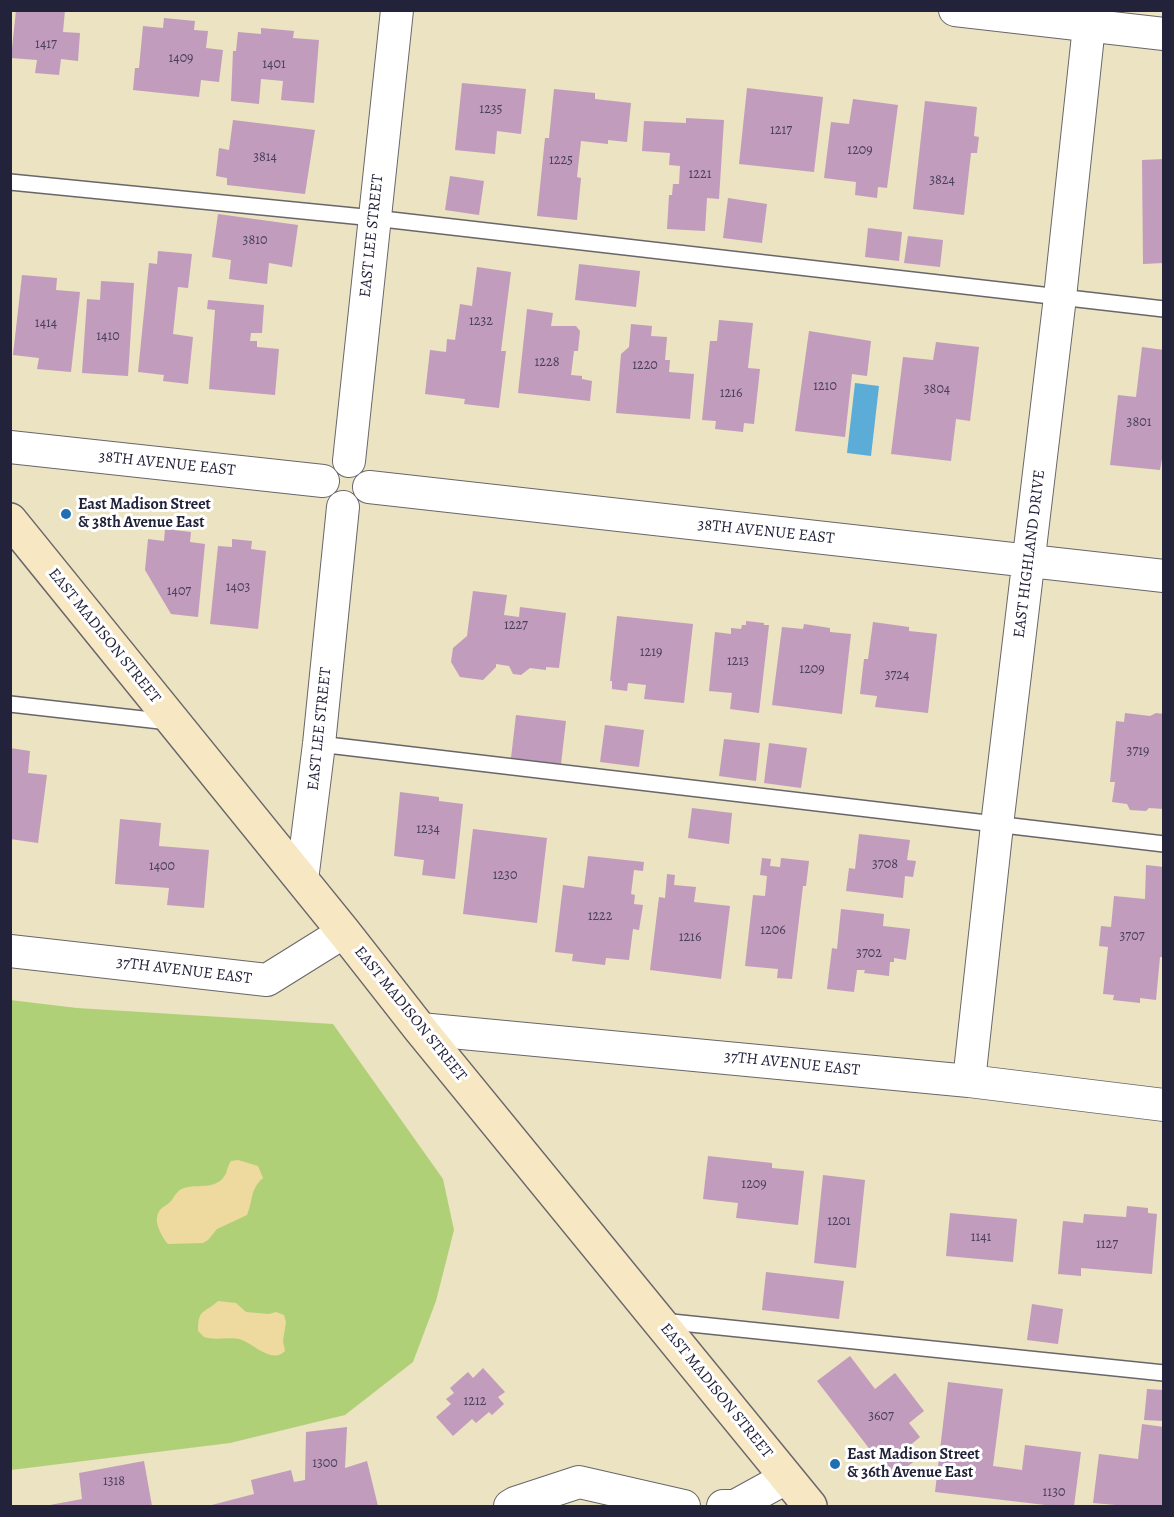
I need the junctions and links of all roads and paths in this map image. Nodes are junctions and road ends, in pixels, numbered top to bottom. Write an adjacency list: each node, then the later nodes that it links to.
1 (397, 10): 6 (street, EAST LEE STREET)
2 (955, 10): 3 (street)
3 (1089, 26): 4 (street); 7 (street, EAST HIGHLAND DRIVE)
4 (1164, 34)
5 (10, 182): 6 (lane)
6 (374, 218): 7 (lane); 10 (street, EAST LEE STREET)
7 (1060, 297): 8 (lane); 15 (street, EAST HIGHLAND DRIVE)
8 (1164, 309)
9 (10, 447): 11 (street, 38TH AVENUE EAST)
10 (349, 461): 11 (street); 12 (street)
11 (323, 481): 13 (street)
12 (369, 487): 13 (street); 15 (street, 38TH AVENUE EAST)
13 (343, 507): 19 (street, EAST LEE STREET)
14 (10, 520): 18 (main road, EAST MADISON STREET)
15 (1030, 561): 16 (street, 38TH AVENUE EAST); 20 (street, EAST HIGHLAND DRIVE)
16 (1164, 576)
17 (10, 704): 18 (lane)
18 (175, 723): 22 (main road, EAST MADISON STREET)
19 (319, 744): 20 (lane); 22 (street, EAST LEE STREET)
20 (997, 825): 21 (lane); 26 (street, EAST HIGHLAND DRIVE)
21 (1164, 844)
22 (302, 880): 23 (main road, EAST MADISON STREET)
23 (344, 932): 24 (street, 37TH AVENUE EAST); 25 (main road, EAST MADISON STREET)
24 (10, 951)
25 (420, 1029): 26 (street, 37TH AVENUE EAST); 28 (main road, EAST MADISON STREET)
26 (969, 1081): 27 (street, 37TH AVENUE EAST)
27 (1164, 1105)
28 (659, 1320): 29 (lane); 30 (main road, EAST MADISON STREET)
29 (1164, 1374)
30 (786, 1478): 35 (street); 36 (main road, EAST MADISON STREET)
31 (547, 1493): 32 (street); 33 (street); 34 (street)
32 (510, 1506)
33 (576, 1506)
34 (684, 1506)
35 (723, 1506)
36 (810, 1506)

